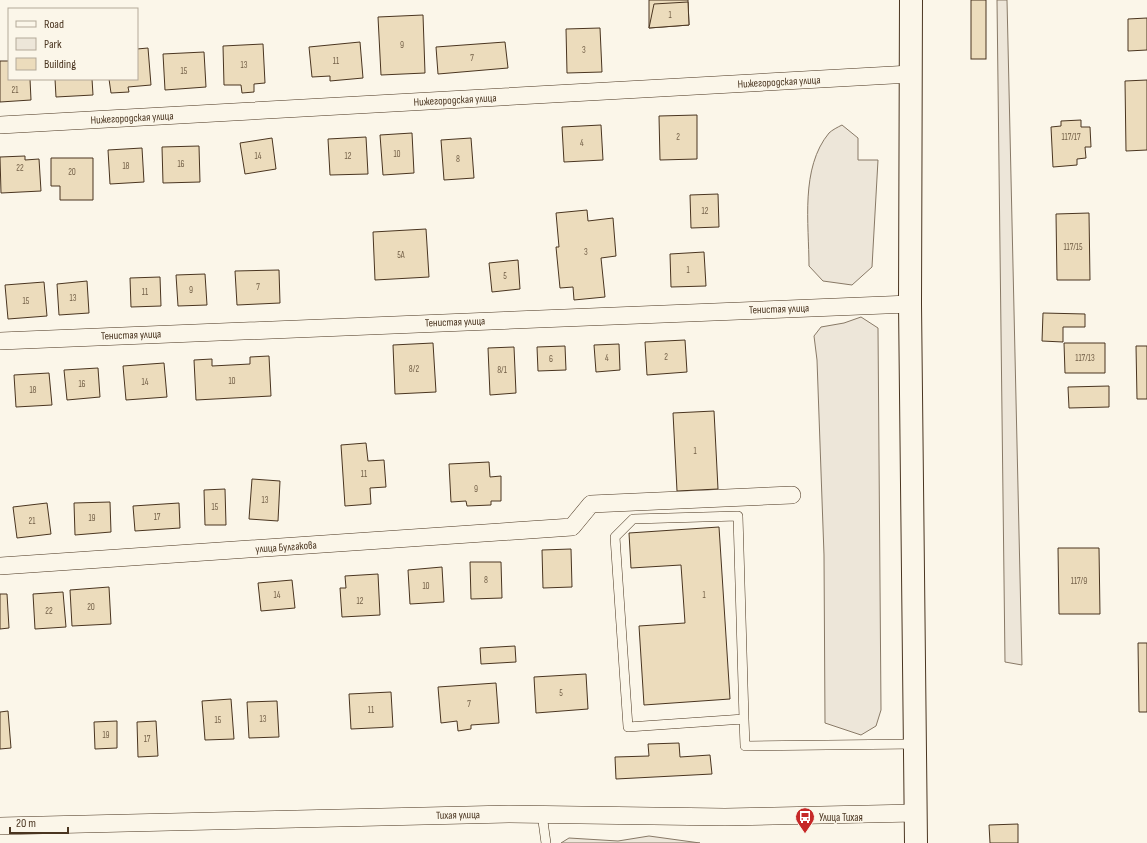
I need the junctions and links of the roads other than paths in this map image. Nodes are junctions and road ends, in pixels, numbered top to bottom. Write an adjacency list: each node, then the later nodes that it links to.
1 (911, 0): 2 (main road)
2 (910, 74): 3 (street, Нижегородская улица); 4 (main road)
3 (0, 125)
4 (910, 304): 5 (street, Тенистая улица); 9 (main road)
5 (0, 341)
6 (792, 495): 7 (street, улица Булгакова)
7 (0, 566)
8 (744, 719): 8 (lane); 9 (lane)
9 (914, 744): 10 (main road)
10 (915, 813): 11 (street, Тихая улица); 14 (main road)
11 (542, 814): 12 (street, Тихая улица); 13 (lane)
12 (0, 826)
13 (546, 843)
14 (916, 843)

